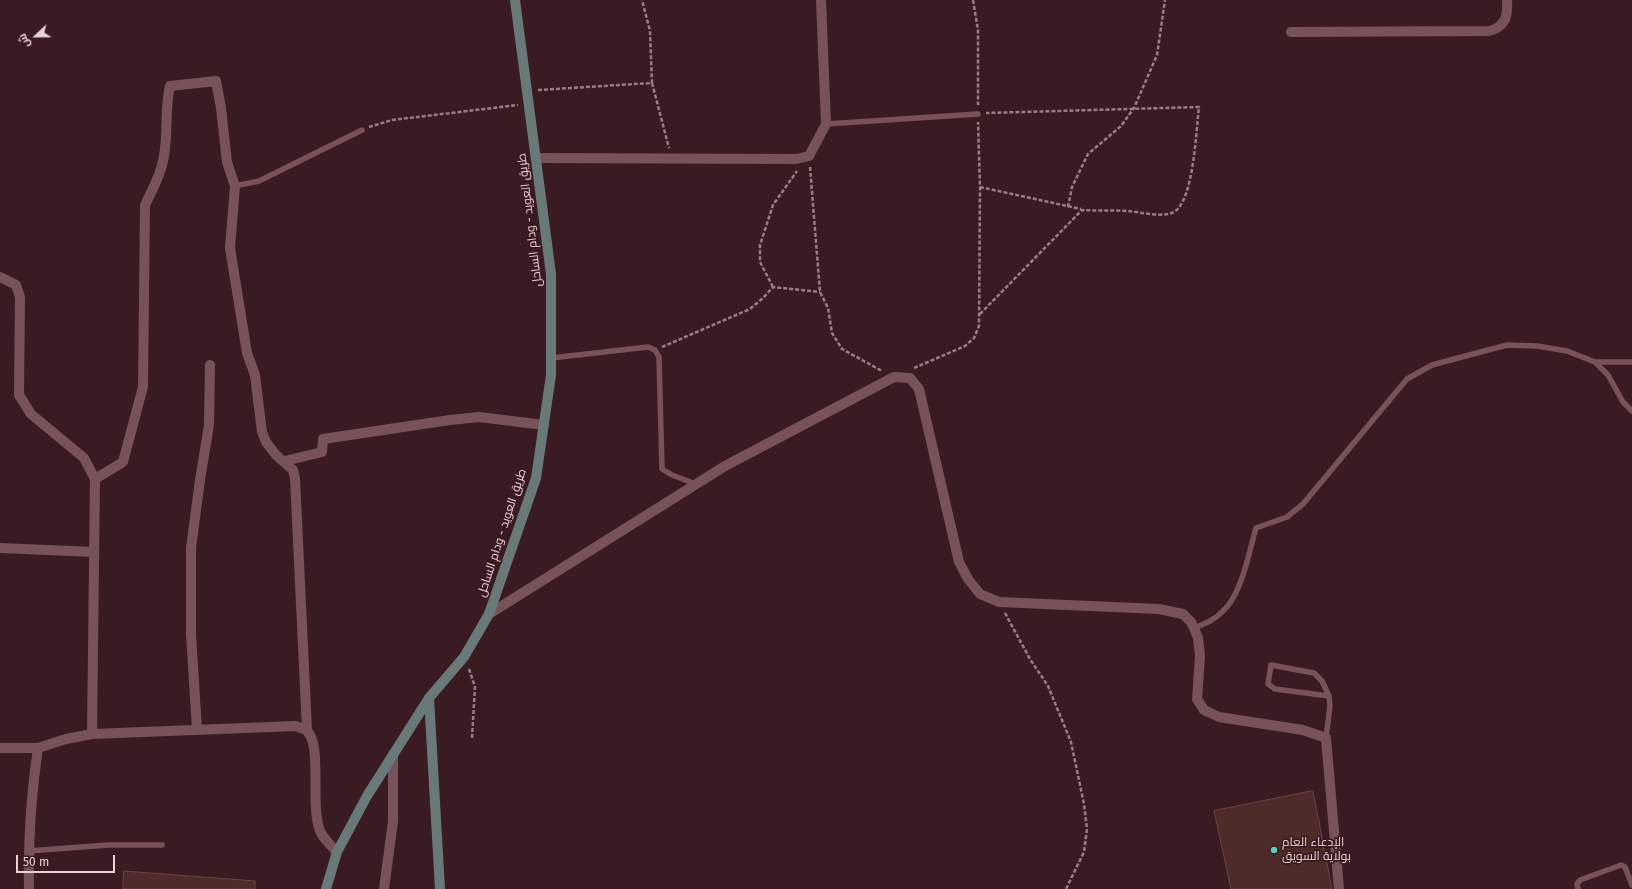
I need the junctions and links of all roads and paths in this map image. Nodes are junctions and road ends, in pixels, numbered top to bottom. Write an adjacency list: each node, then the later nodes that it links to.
1 (515, 0): 9 (main road, طريق العويد - ودام الساحل)
2 (642, 0): 8 (path)
3 (821, 0): 13 (street)
4 (973, 0): 12 (path)
5 (1164, 0): 11 (path)
6 (1507, 0): 7 (street)
7 (1291, 32)
8 (652, 83): 9 (path); 17 (path)
9 (527, 91): 10 (main road, طريق العويد - ودام الساحل)
10 (529, 103): 14 (path); 16 (main road, طريق العويد - ودام الساحل)
11 (1134, 108): 12 (path); 20 (path); 21 (path)
12 (978, 114): 13 (lane); 19 (path)
13 (826, 124): 15 (street)
14 (362, 130): 18 (lane)
15 (809, 156): 17 (street); 23 (path); 24 (path)
16 (536, 158): 17 (street); 27 (main road, طريق العويد - ودام الساحل)
17 (671, 159)
18 (235, 186): 34 (street); 35 (street)
19 (980, 187): 20 (path); 25 (path)
20 (1068, 207): 21 (path)
21 (1082, 210): 25 (path)
22 (0, 277): 35 (street)
23 (773, 287): 24 (path); 26 (path)
24 (820, 292): 31 (path)
25 (980, 314): 31 (path)
26 (655, 350): 27 (lane); 36 (lane)
27 (551, 358): 33 (main road, طريق العويد - ودام الساحل)
28 (1595, 362): 29 (lane); 32 (lane); 41 (lane)
29 (1632, 362)
30 (210, 365): 45 (street)
31 (894, 377): 36 (street); 39 (street)
32 (1632, 411)
33 (544, 426): 34 (street); 40 (main road, طريق العويد - ودام الساحل)
34 (285, 461): 46 (street)
35 (95, 479): 38 (street)
36 (696, 484): 40 (street)
37 (0, 548): 38 (street)
38 (94, 552): 47 (street)
39 (999, 602): 41 (street); 61 (path)
40 (489, 614): 42 (main road, طريق العويد - ودام الساحل)
41 (1194, 628): 49 (street)
42 (464, 657): 44 (main road, طريق العويد - ودام الساحل); 48 (path)
43 (1329, 696): 43 (lane); 49 (lane)
44 (429, 698): 52 (main road, طريق العويد - ودام الساحل); 60 (main road)
45 (197, 730): 46 (street); 47 (street)
46 (307, 730): 55 (street)
47 (92, 734): 51 (street)
48 (472, 738)
49 (1326, 738): 62 (street)
50 (0, 748): 51 (street)
51 (38, 748): 54 (street)
52 (393, 754): 55 (main road, طريق العويد - ودام الساحل); 59 (street)
53 (162, 845): 54 (lane)
54 (28, 851): 57 (street)
55 (336, 852): 58 (main road, طريق العويد - ودام الساحل)
56 (1632, 884): 63 (lane)
57 (29, 889)
58 (326, 889)
59 (384, 889)
60 (440, 889)
61 (1066, 889)
62 (1339, 889)
63 (1578, 889)

